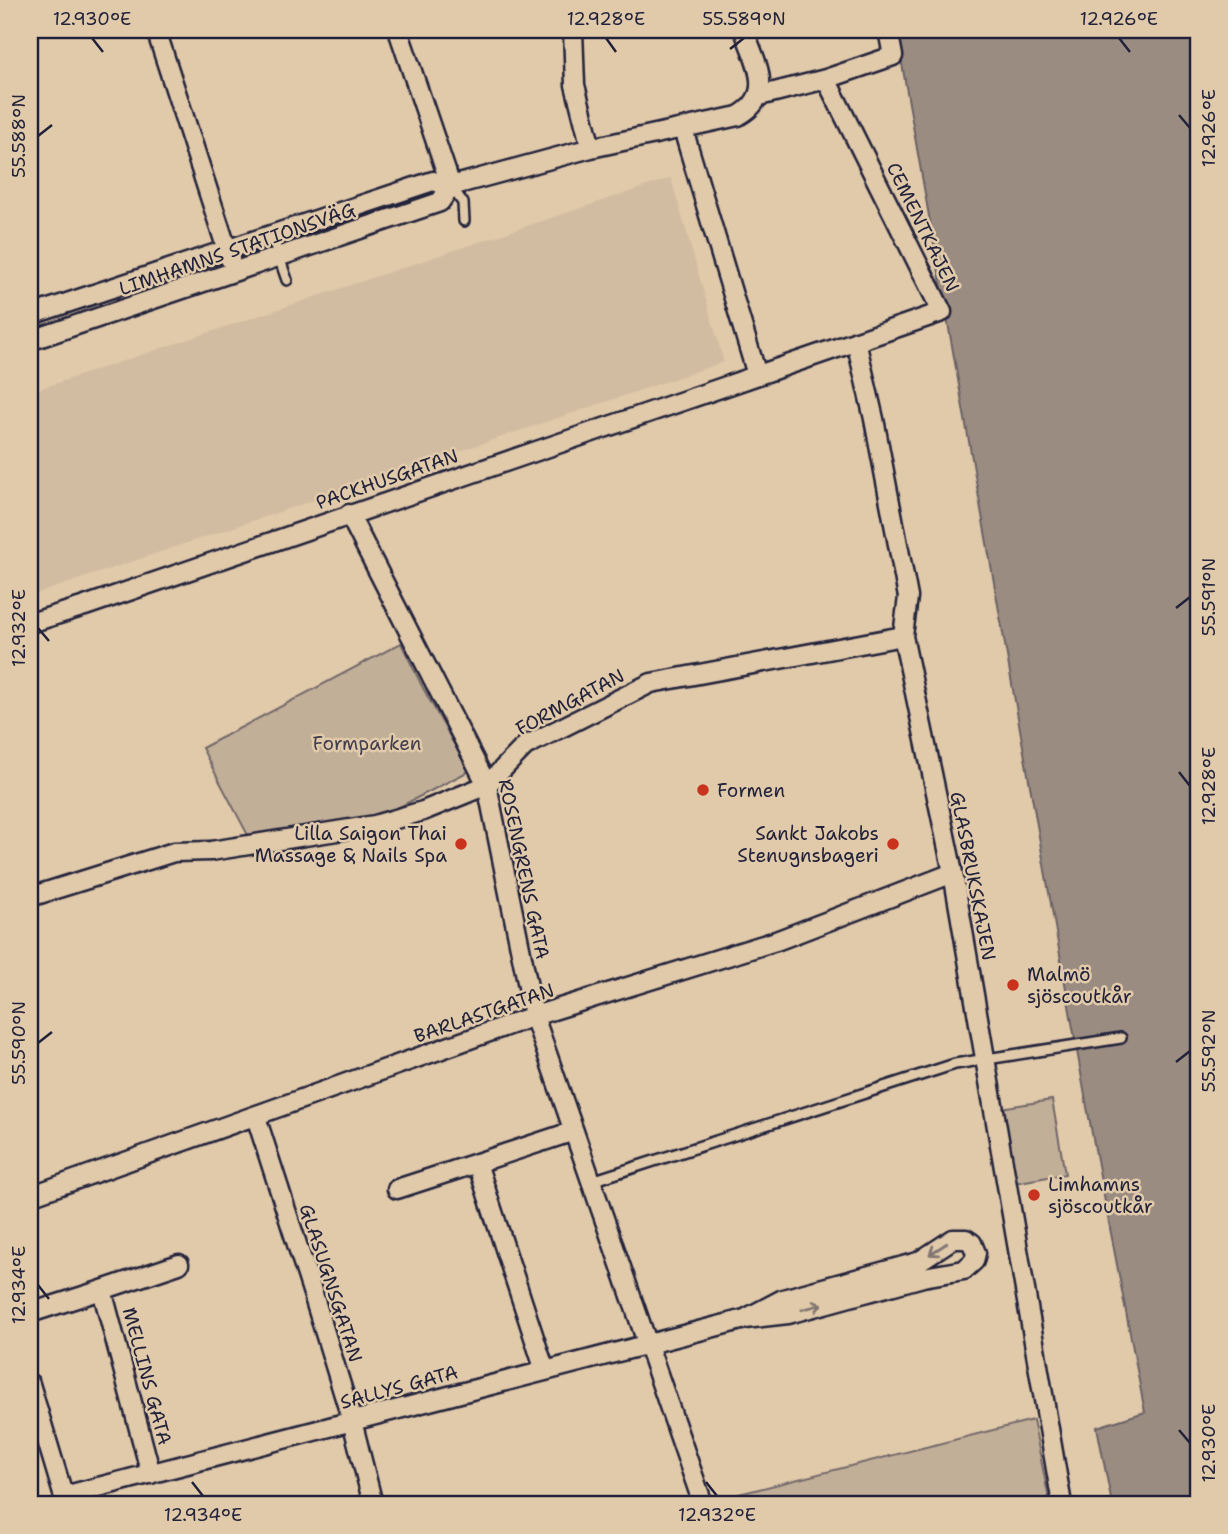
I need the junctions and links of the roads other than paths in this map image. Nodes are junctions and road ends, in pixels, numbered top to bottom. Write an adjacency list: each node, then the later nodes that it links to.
1 (156, 30): 13 (street)
2 (398, 30): 10 (street)
3 (573, 30): 9 (street)
4 (744, 30): 7 (street)
5 (888, 30): 6 (street)
6 (826, 79): 7 (street); 19 (street, CEMENTKAJEN)
7 (759, 96): 8 (street, LIMHAMNS STATIONSVÄG)
8 (683, 129): 9 (street, LIMHAMNS STATIONSVÄG); 20 (street)
9 (591, 148): 10 (street, LIMHAMNS STATIONSVÄG)
10 (450, 186): 11 (lane); 12 (street, LIMHAMNS STATIONSVÄG); 14 (street, LIMHAMNS STATIONSVÄG)
11 (464, 221)
12 (271, 234): 13 (street, LIMHAMNS STATIONSVÄG); 14 (lane)
13 (227, 249): 15 (street); 17 (street, LIMHAMNS STATIONSVÄG)
14 (279, 257): 15 (street, LIMHAMNS STATIONSVÄG); 16 (lane)
15 (235, 272): 18 (street, LIMHAMNS STATIONSVÄG)
16 (287, 281)
17 (30, 318)
18 (30, 334)
19 (856, 341): 20 (street, PACKHUSGATAN); 23 (street, GLASBRUKSKAJEN)
20 (757, 375): 21 (street, PACKHUSGATAN)
21 (349, 514): 22 (street, PACKHUSGATAN); 24 (street, ROSENGRENS GATA)
22 (30, 623)
23 (903, 636): 24 (street, FORMGATAN); 25 (street, GLASBRUKSKAJEN)
24 (487, 785): 26 (street, FORMGATAN); 27 (street, ROSENGRENS GATA)
25 (953, 873): 27 (street, BARLASTGATAN); 29 (street, GLASBRUKSKAJEN)
26 (30, 897)
27 (534, 1016): 30 (street, BARLASTGATAN); 31 (street, ROSENGRENS GATA)
28 (1121, 1038): 29 (lane)
29 (985, 1060): 33 (lane); 48 (street, GLASBRUKSKAJEN)
30 (256, 1116): 35 (street, BARLASTGATAN); 43 (street, GLASUGNSGATAN)
31 (575, 1131): 32 (street); 33 (street, ROSENGRENS GATA)
32 (477, 1163): 34 (street); 41 (street)
33 (592, 1181): 40 (street, ROSENGRENS GATA)
34 (397, 1189)
35 (30, 1196)
36 (179, 1264): 37 (street, MELLINS GATA)
37 (102, 1290): 38 (street, MELLINS GATA); 44 (street, MELLINS GATA)
38 (30, 1313)
39 (745, 1319): 39 (street, SALLYS GATA, one-way to 39); 40 (street, SALLYS GATA)
40 (649, 1344): 41 (street, SALLYS GATA); 47 (street, ROSENGRENS GATA)
41 (545, 1371): 43 (street, SALLYS GATA)
42 (30, 1384): 45 (street)
43 (352, 1421): 44 (street, SALLYS GATA); 46 (street, GLASUGNSGATAN)
44 (151, 1474): 45 (street, SALLYS GATA)
45 (65, 1500)
46 (373, 1504)
47 (703, 1504)
48 (1062, 1504)

